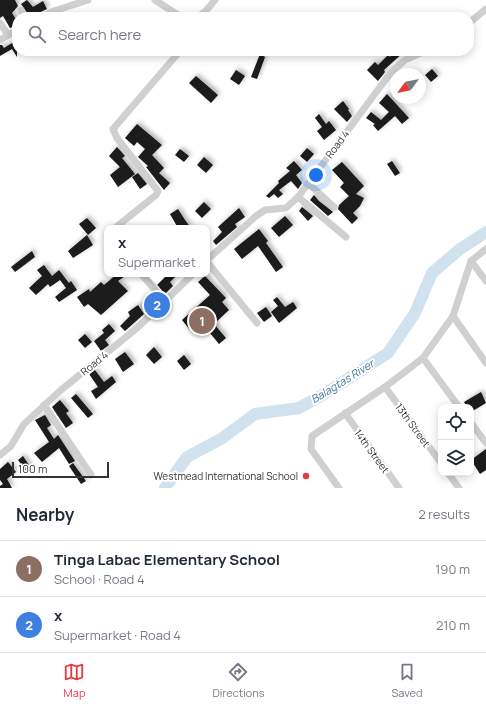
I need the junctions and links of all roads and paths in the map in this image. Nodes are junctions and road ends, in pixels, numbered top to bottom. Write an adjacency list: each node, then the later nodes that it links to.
1 (88, 0): 5 (street)
2 (155, 0): 6 (street)
3 (215, 0): 7 (street)
4 (486, 9): 8 (street)
5 (55, 12)
6 (173, 12)
7 (207, 12)
8 (474, 19)
9 (0, 23): 11 (street)
10 (12, 33): 11 (street)
11 (8, 35): 12 (street)
12 (0, 40)
13 (176, 56): 18 (street)
14 (414, 56): 15 (street, Road 4)
15 (308, 183): 16 (street, Road 4); 17 (street)
16 (298, 197): 19 (street); 21 (street, Road 4)
17 (334, 207)
18 (119, 225)
19 (346, 237)
20 (486, 250): 22 (street)
21 (210, 258)
22 (472, 261): 26 (street); 28 (street)
23 (210, 265): 29 (street)
24 (144, 277): 27 (street)
25 (190, 277): 27 (street, Road 4)
26 (486, 281)
27 (165, 301): 34 (street, Road 4)
28 (453, 316): 30 (street); 31 (street)
29 (257, 323)
30 (423, 358): 32 (street); 33 (street)
31 (486, 363)
32 (385, 387): 35 (street); 39 (street, 13th Street)
33 (457, 404)
34 (44, 405): 38 (street, Road 4); 40 (street)
35 (345, 413): 42 (street); 43 (street, 14th Street)
36 (474, 427): 37 (street)
37 (486, 443)
38 (0, 455)
39 (438, 459)
40 (91, 475)
41 (450, 476): 44 (street)
42 (339, 488)
43 (399, 488)
44 (460, 488)

